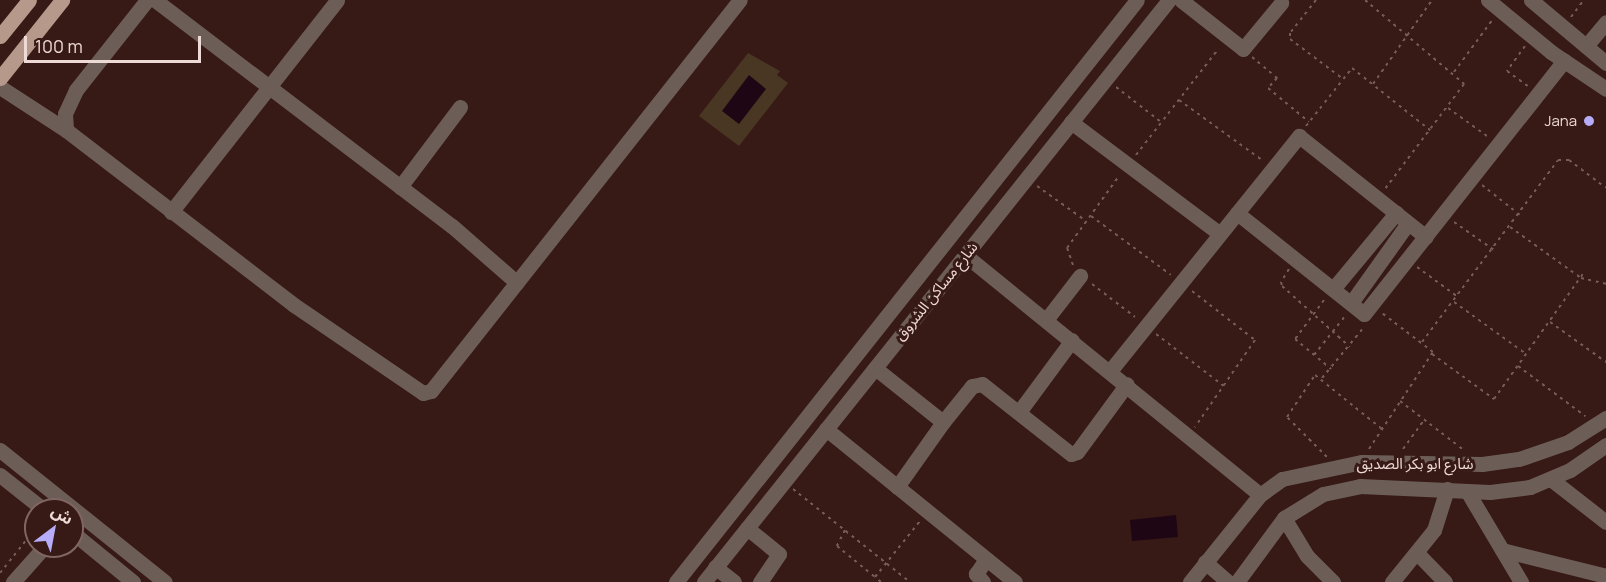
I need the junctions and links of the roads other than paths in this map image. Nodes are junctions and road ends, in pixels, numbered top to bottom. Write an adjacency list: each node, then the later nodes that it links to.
1 (29, 0): 15 (main road)
2 (62, 0): 20 (main road)
3 (147, 0): 26 (street)
4 (155, 0): 21 (street)
5 (337, 0): 21 (street)
6 (740, 0): 36 (street)
7 (1137, 0): 34 (street, شارع مساكن الشروق)
8 (1169, 0): 25 (street, شارع مساكن الشروق)
9 (1181, 0): 11 (street)
10 (1531, 0): 14 (street)
11 (1281, 3)
12 (1494, 5): 16 (street)
13 (1606, 22): 17 (street)
14 (1561, 24): 16 (street); 17 (street)
15 (0, 36)
16 (1535, 39): 18 (street)
17 (1586, 46): 19 (street)
18 (1564, 61): 23 (street); 32 (street)
19 (1606, 63)
20 (0, 78)
21 (269, 86): 27 (street); 28 (street)
22 (0, 87): 26 (street)
23 (1606, 89)
24 (460, 107): 27 (street)
25 (1071, 122): 31 (street); 33 (street, شارع مساكن الشروق)
26 (66, 130): 28 (street)
27 (400, 187): 36 (street)
28 (171, 212): 36 (street)
29 (1237, 213): 30 (street); 31 (street); 37 (street)
30 (1402, 218): 32 (street); 37 (street); 40 (street)
31 (1220, 234): 45 (street)
32 (1426, 237): 40 (street)
33 (965, 255): 38 (street, شارع مساكن الشروق); 42 (street)
34 (919, 275): 38 (street); 39 (street, شارع مساكن الشروق)
35 (1080, 276): 42 (street)
36 (517, 283)
37 (1333, 289): 40 (street)
38 (937, 290): 41 (street, شارع مساكن الشروق)
39 (899, 299): 41 (street); 74 (street, شارع مساكن الشروق)
40 (1360, 307)
41 (919, 312): 44 (street, شارع مساكن الشروق)
42 (1047, 320): 43 (street)
43 (1072, 340): 45 (street); 47 (street)
44 (875, 368): 48 (street); 50 (street, شارع مساكن الشروق)
45 (1110, 371): 46 (street)
46 (1127, 384): 47 (street); 58 (street)
47 (1018, 412): 48 (street)
48 (943, 422): 55 (street)
49 (1602, 422): 58 (street, شارع ابو بكر الصديق)
50 (826, 429): 55 (street); 62 (street, شارع مساكن الشروق)
51 (1606, 445): 54 (street, شارع ابو بكر الصديق)
52 (0, 450): 73 (street)
53 (0, 475): 59 (street)
54 (1552, 480): 57 (street, شارع ابو بكر الصديق); 61 (street)
55 (897, 487): 67 (street)
56 (1447, 489): 57 (street, شارع ابو بكر الصديق); 60 (street, شارع ابو بكر الصديق); 65 (street)
57 (1467, 491): 64 (street)
58 (1260, 495): 68 (street, شارع ابو بكر الصديق)
59 (29, 498)
60 (1284, 518): 82 (street, شارع ابو بكر الصديق); 83 (street)
61 (1606, 522)
62 (747, 528): 69 (street, شارع مساكن الشروق); 77 (street)
63 (84, 543): 71 (street)
64 (1502, 550): 70 (street); 86 (street)
65 (1418, 554): 84 (street); 85 (street)
66 (32, 558): 72 (street)
67 (986, 559): 78 (street); 79 (street)
68 (1205, 562): 80 (street, شارع ابو بكر الصديق); 81 (street)
69 (715, 567): 75 (street, شارع مساكن الشروق); 76 (street)
70 (1595, 577)
71 (122, 579)
72 (13, 582)
73 (165, 582)
74 (676, 582)
75 (704, 582)
76 (734, 582)
77 (760, 582)
78 (982, 582)
79 (1015, 582)
80 (1190, 582)
81 (1228, 582)
82 (1237, 582)
83 (1333, 582)
84 (1392, 582)
85 (1445, 582)
86 (1521, 582)

